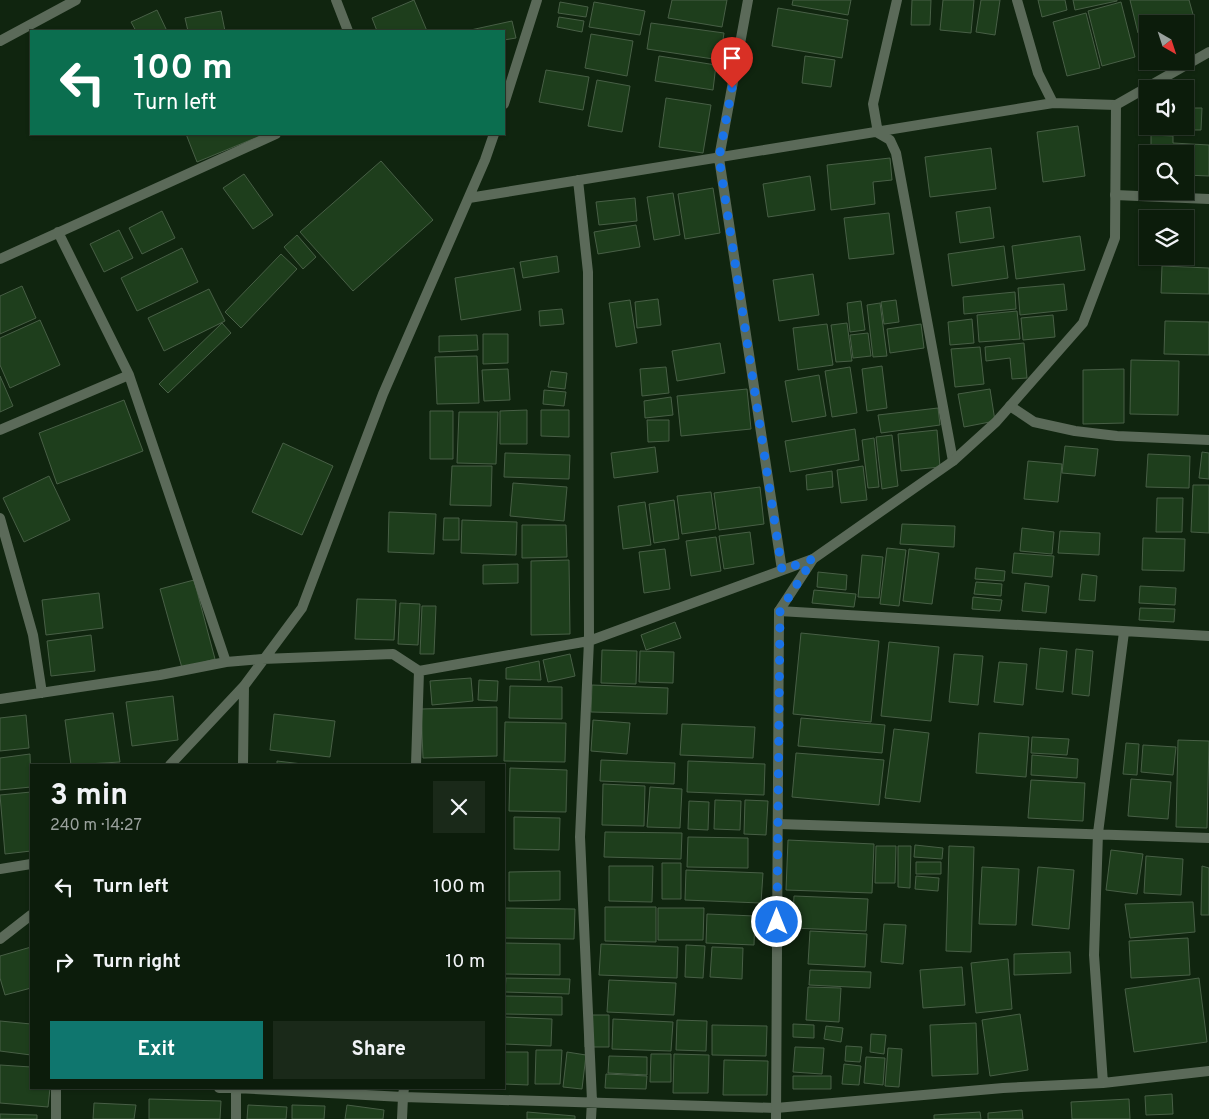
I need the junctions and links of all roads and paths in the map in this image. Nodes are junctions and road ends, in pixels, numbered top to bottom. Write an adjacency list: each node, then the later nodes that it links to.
1 (76, 0): 8 (street)
2 (336, 0): 7 (street)
3 (537, 0): 10 (street)
4 (748, 0): 16 (street)
5 (897, 0): 13 (street)
6 (1017, 0): 11 (street)
7 (348, 30)
8 (0, 41)
9 (1209, 52): 12 (street)
10 (505, 101)
11 (1053, 103): 12 (street); 13 (street)
12 (1116, 105): 18 (street)
13 (878, 133): 16 (street); 27 (street)
14 (274, 135): 21 (street)
15 (494, 135): 19 (street)
16 (719, 158): 17 (street); 30 (street)
17 (578, 180): 19 (street); 34 (street)
18 (1115, 195): 20 (street); 24 (street)
19 (469, 198): 35 (street)
20 (1209, 199)
21 (58, 232): 22 (street); 23 (street)
22 (0, 259)
23 (129, 374): 25 (street); 36 (street)
24 (1010, 406): 26 (street); 27 (street)
25 (0, 430)
26 (1209, 440)
27 (953, 461): 29 (street)
28 (0, 518): 39 (street)
29 (813, 559): 30 (street); 31 (street)
30 (782, 570): 34 (street)
31 (780, 611): 32 (street); 44 (street)
32 (1124, 632): 33 (street); 45 (street)
33 (1209, 636)
34 (589, 641): 37 (street); 57 (street)
35 (262, 659): 36 (street); 37 (street); 38 (street)
36 (226, 662): 39 (street)
37 (419, 671): 43 (street)
38 (244, 686): 41 (street); 42 (street)
39 (42, 693): 40 (street)
40 (0, 698)
41 (171, 764)
42 (243, 764)
43 (416, 764)
44 (778, 824): 45 (street); 58 (street)
45 (1098, 833): 46 (street); 52 (street)
46 (1209, 838)
47 (30, 864): 48 (street)
48 (0, 869)
49 (30, 916): 50 (street)
50 (0, 939)
51 (1209, 1071): 52 (street)
52 (1103, 1083): 58 (street)
53 (56, 1089): 59 (street)
54 (236, 1089): 60 (street)
55 (278, 1089): 56 (street)
56 (403, 1092): 57 (street); 61 (street)
57 (592, 1101): 58 (street); 62 (street)
58 (776, 1114)
59 (56, 1119)
60 (236, 1119)
61 (402, 1119)
62 (591, 1119)

